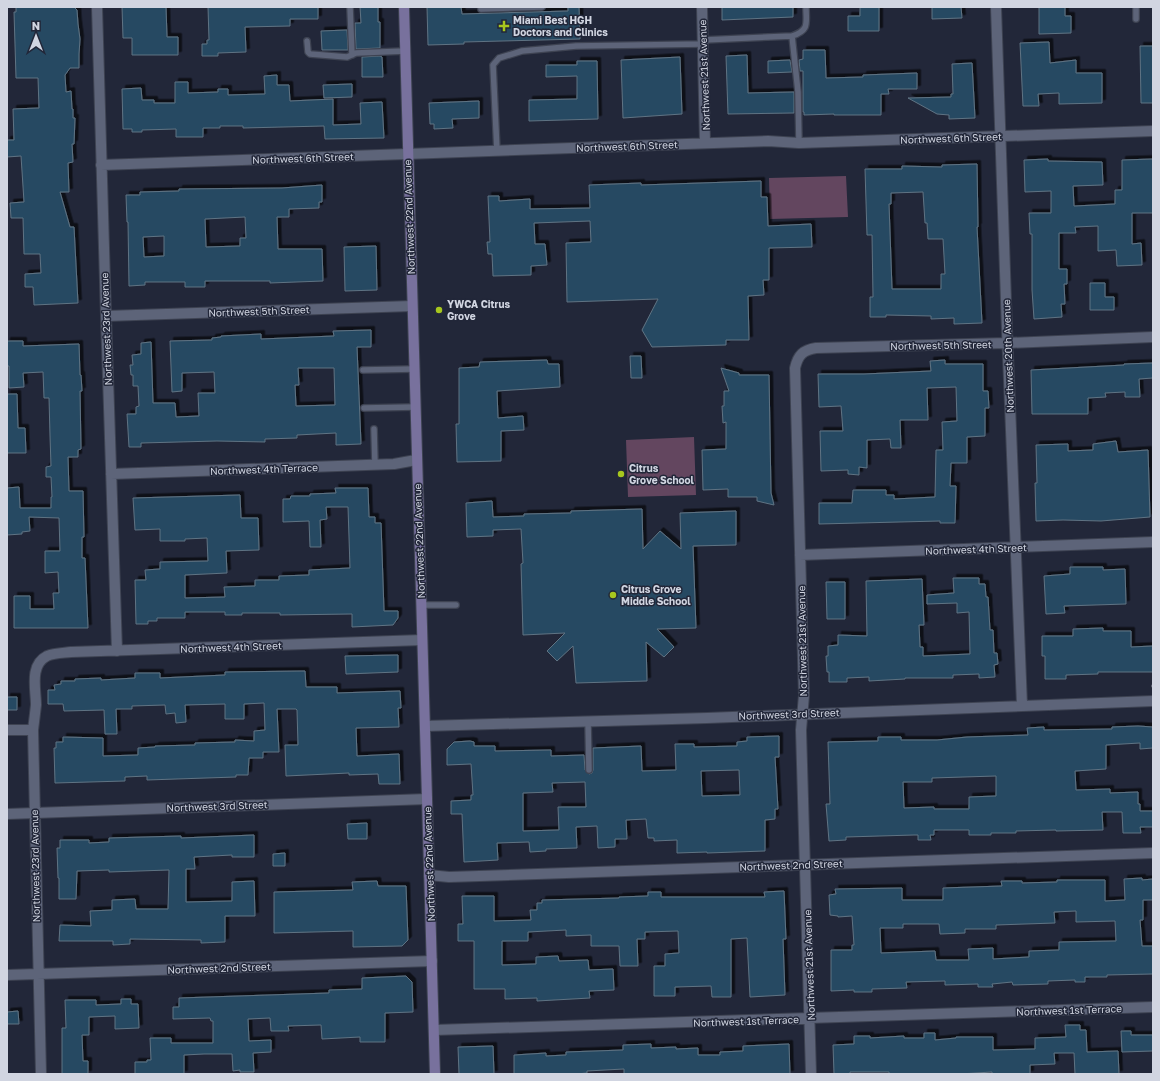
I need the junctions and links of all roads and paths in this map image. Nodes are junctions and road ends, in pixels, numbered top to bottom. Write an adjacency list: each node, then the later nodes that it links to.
1 (97, 7): 23 (street, Northwest 23rd Avenue)
2 (350, 7): 16 (lane)
3 (404, 7): 15 (main road, Northwest 22nd Avenue)
4 (481, 7): 5 (lane)
5 (522, 7): 6 (lane)
6 (542, 7)
7 (702, 7): 14 (street, Northwest 21st Avenue)
8 (806, 7): 12 (lane)
9 (996, 7): 18 (street, Northwest 20th Avenue)
10 (1136, 7): 11 (lane)
11 (1136, 19)
12 (792, 36): 14 (lane); 20 (lane)
13 (307, 41): 16 (lane)
14 (703, 42): 19 (street, Northwest 21st Avenue); 21 (lane)
15 (405, 51): 16 (lane); 22 (main road, Northwest 22nd Avenue)
16 (352, 55)
17 (1153, 131): 18 (street, Northwest 6th Street)
18 (1000, 136): 20 (street, Northwest 6th Street); 27 (street, Northwest 20th Avenue)
19 (705, 143): 20 (street, Northwest 6th Street); 21 (street, Northwest 6th Street)
20 (799, 143)
21 (497, 151): 22 (street, Northwest 6th Street)
22 (407, 154): 23 (street, Northwest 6th Street); 24 (main road, Northwest 22nd Avenue)
23 (101, 165): 25 (street, Northwest 23rd Avenue)
24 (412, 306): 25 (street, Northwest 5th Street); 29 (main road, Northwest 22nd Avenue)
25 (106, 316): 36 (street, Northwest 23rd Avenue)
26 (1153, 337): 27 (street, Northwest 5th Street)
27 (1007, 343): 28 (street, Northwest 5th Street); 38 (street, Northwest 20th Avenue)
28 (801, 353): 39 (street, Northwest 21st Avenue)
29 (414, 369): 30 (lane); 31 (main road, Northwest 22nd Avenue)
30 (364, 370)
31 (415, 407): 32 (lane); 34 (main road, Northwest 22nd Avenue)
32 (364, 408)
33 (374, 429): 35 (lane)
34 (416, 460): 35 (street, Northwest 4th Terrace); 40 (main road, Northwest 22nd Avenue)
35 (375, 465): 36 (street, Northwest 4th Terrace)
36 (111, 474): 43 (street, Northwest 23rd Avenue)
37 (1153, 542): 38 (street, Northwest 4th Street)
38 (1015, 548): 39 (street, Northwest 4th Street); 46 (street, Northwest 20th Avenue)
39 (800, 555): 47 (street, Northwest 21st Avenue)
40 (421, 605): 41 (lane); 42 (main road, Northwest 22nd Avenue)
41 (456, 605)
42 (422, 640): 43 (street, Northwest 4th Street); 49 (main road, Northwest 22nd Avenue)
43 (117, 651): 44 (street, Northwest 4th Street)
44 (42, 660): 51 (street, Northwest 23rd Avenue)
45 (1153, 701): 46 (street, Northwest 3rd Street)
46 (1022, 705): 47 (street, Northwest 3rd Street)
47 (802, 714): 48 (street, Northwest 3rd Street); 57 (street, Northwest 21st Avenue)
48 (588, 721): 49 (street, Northwest 3rd Street); 52 (lane)
49 (425, 726): 53 (main road, Northwest 22nd Avenue)
50 (7, 730): 51 (street)
51 (33, 730): 54 (street, Northwest 23rd Avenue)
52 (589, 770)
53 (427, 799): 54 (street, Northwest 3rd Street); 58 (main road, Northwest 22nd Avenue)
54 (34, 813): 55 (street, Northwest 3rd Street); 60 (street, Northwest 23rd Avenue)
55 (7, 814)
56 (1153, 853): 57 (street, Northwest 2nd Street)
57 (805, 865): 58 (street, Northwest 2nd Street); 63 (street, Northwest 21st Avenue)
58 (429, 875): 59 (main road, Northwest 22nd Avenue)
59 (432, 961): 60 (street, Northwest 2nd Street); 64 (main road, Northwest 22nd Avenue)
60 (38, 974): 61 (street, Northwest 2nd Street); 65 (street, Northwest 23rd Avenue)
61 (7, 975)
62 (1153, 1007): 63 (street, Northwest 1st Terrace)
63 (810, 1019): 64 (street, Northwest 1st Terrace); 67 (street, Northwest 21st Avenue)
64 (434, 1030): 66 (main road, Northwest 22nd Avenue)
65 (41, 1074)
66 (435, 1074)
67 (811, 1074)

